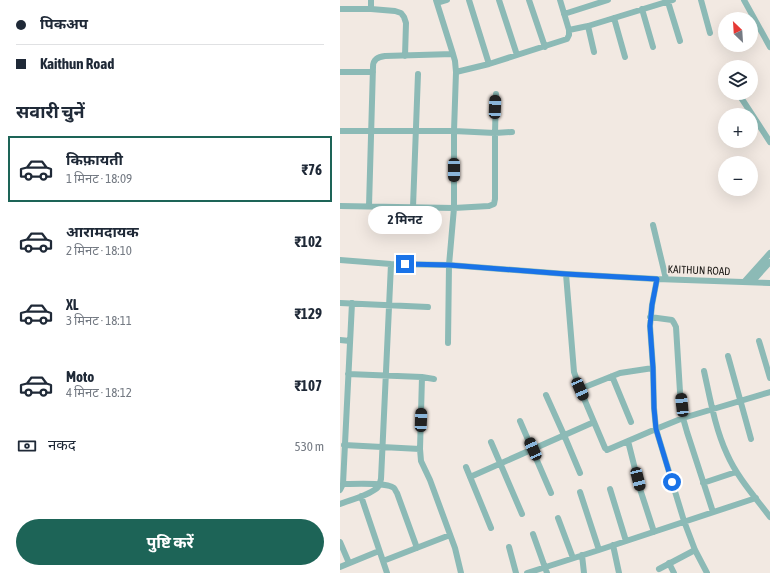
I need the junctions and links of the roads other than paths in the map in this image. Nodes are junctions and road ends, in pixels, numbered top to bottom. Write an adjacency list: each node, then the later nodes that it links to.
1 (371, 0): 14 (street)
2 (447, 0): 11 (street)
3 (469, 0): 30 (street)
4 (499, 0): 27 (street)
5 (529, 0): 22 (street)
6 (560, 0): 16 (street)
7 (608, 0): 12 (street)
8 (701, 0): 20 (street)
9 (744, 0): 24 (street)
10 (670, 1): 15 (street); 21 (street)
11 (436, 2): 26 (street)
12 (591, 3): 16 (street)
13 (340, 9): 14 (street)
14 (371, 9): 28 (street)
15 (642, 10): 17 (street); 23 (street)
16 (564, 14): 19 (street)
17 (614, 18): 18 (street); 29 (street)
18 (588, 26): 19 (street); 25 (street)
19 (569, 30): 22 (street)
20 (710, 33)
21 (680, 40)
22 (545, 46): 27 (street)
23 (653, 47)
24 (770, 48)
25 (594, 52)
26 (453, 54): 28 (street); 33 (street)
27 (517, 55): 30 (street)
28 (405, 56): 32 (street)
29 (626, 57)
30 (489, 64): 33 (street)
31 (340, 72): 32 (street)
32 (373, 72): 40 (street)
33 (456, 72): 39 (street)
34 (418, 74): 38 (street)
35 (496, 94): 42 (street)
36 (743, 100): 43 (street)
37 (340, 131): 40 (street)
38 (416, 131): 39 (street); 40 (street); 46 (street)
39 (454, 131): 42 (street); 47 (street)
40 (371, 132): 45 (street)
41 (512, 132): 42 (street)
42 (494, 133): 47 (street)
43 (770, 142)
44 (340, 206): 45 (street)
45 (369, 206): 46 (street)
46 (413, 207): 47 (street)
47 (454, 208): 53 (street)
48 (653, 225): 56 (street)
49 (770, 253): 57 (street)
50 (340, 260): 52 (street, KAITHUN ROAD)
51 (770, 262): 58 (street)
52 (391, 264): 53 (street, KAITHUN ROAD); 62 (street)
53 (449, 265): 54 (street, KAITHUN ROAD); 68 (street)
54 (566, 274): 55 (street, KAITHUN ROAD); 78 (street)
55 (657, 279): 56 (street, KAITHUN ROAD); 64 (street)
56 (666, 279): 57 (street, KAITHUN ROAD)
57 (744, 282): 58 (street, KAITHUN ROAD)
58 (752, 282): 59 (street, KAITHUN ROAD)
59 (770, 283)
60 (340, 303): 61 (street)
61 (352, 303): 62 (street); 66 (street)
62 (389, 305): 63 (street); 73 (street)
63 (428, 307)
64 (650, 317): 70 (street); 83 (street)
65 (340, 340): 66 (street)
66 (350, 341): 72 (street)
67 (759, 341): 76 (street)
68 (448, 342)
69 (728, 356): 81 (street)
70 (653, 368): 74 (street); 87 (street)
71 (704, 371): 82 (street)
72 (348, 374): 73 (street); 92 (street)
73 (386, 376): 75 (street); 93 (street)
74 (612, 376): 78 (street); 86 (street)
75 (422, 377): 77 (street); 94 (street)
76 (770, 378)
77 (434, 379)
78 (580, 389): 85 (street)
79 (770, 392): 81 (street)
80 (546, 395): 88 (street)
81 (740, 400): 82 (street); 89 (street)
82 (713, 409): 83 (street); 98 (street)
83 (683, 418): 87 (street); 101 (street)
84 (520, 421): 95 (street)
85 (594, 422): 88 (street); 90 (street)
86 (630, 422)
87 (656, 429): 90 (street); 114 (street)
88 (564, 435): 95 (street); 99 (street)
89 (751, 439)
90 (628, 441): 116 (street)
91 (491, 442): 96 (street)
92 (344, 445): 93 (street); 103 (street)
93 (382, 447): 94 (street); 102 (street)
94 (420, 449): 118 (street)
95 (533, 449): 96 (street); 106 (street)
96 (501, 463): 100 (street); 111 (street)
97 (466, 467): 100 (street)
98 (736, 472): 101 (street); 108 (street)
99 (580, 473)
100 (470, 477): 115 (street)
101 (703, 482): 110 (street)
102 (380, 484): 103 (street); 107 (street); 123 (street)
103 (342, 487)
104 (610, 489): 119 (street)
105 (580, 492): 124 (street)
106 (551, 493)
107 (361, 496): 109 (street); 126 (street)
108 (756, 498): 110 (street); 112 (street)
109 (340, 504)
110 (713, 512): 114 (street)
111 (522, 514)
112 (770, 517)
113 (558, 518): 128 (street)
114 (684, 521): 116 (street); 125 (street)
115 (491, 528)
116 (654, 532): 119 (street)
117 (533, 534): 134 (street)
118 (450, 535): 123 (street); 136 (street)
119 (626, 541): 121 (street)
120 (340, 542): 130 (street)
121 (613, 545): 124 (street); 140 (street)
122 (509, 547): 137 (street)
123 (416, 548): 129 (street)
124 (599, 550): 127 (street)
125 (695, 550): 131 (street); 142 (street)
126 (379, 551): 129 (street); 130 (street)
127 (582, 555): 128 (street); 139 (street)
128 (573, 558): 134 (street)
129 (383, 561): 135 (street)
130 (349, 563): 132 (street)
131 (669, 563): 133 (street); 141 (street)
132 (340, 567)
133 (659, 568)
134 (546, 570): 138 (street)
135 (387, 573)
136 (461, 573)
137 (516, 573)
138 (527, 573)
139 (584, 573)
140 (619, 573)
141 (674, 573)
142 (707, 573)

